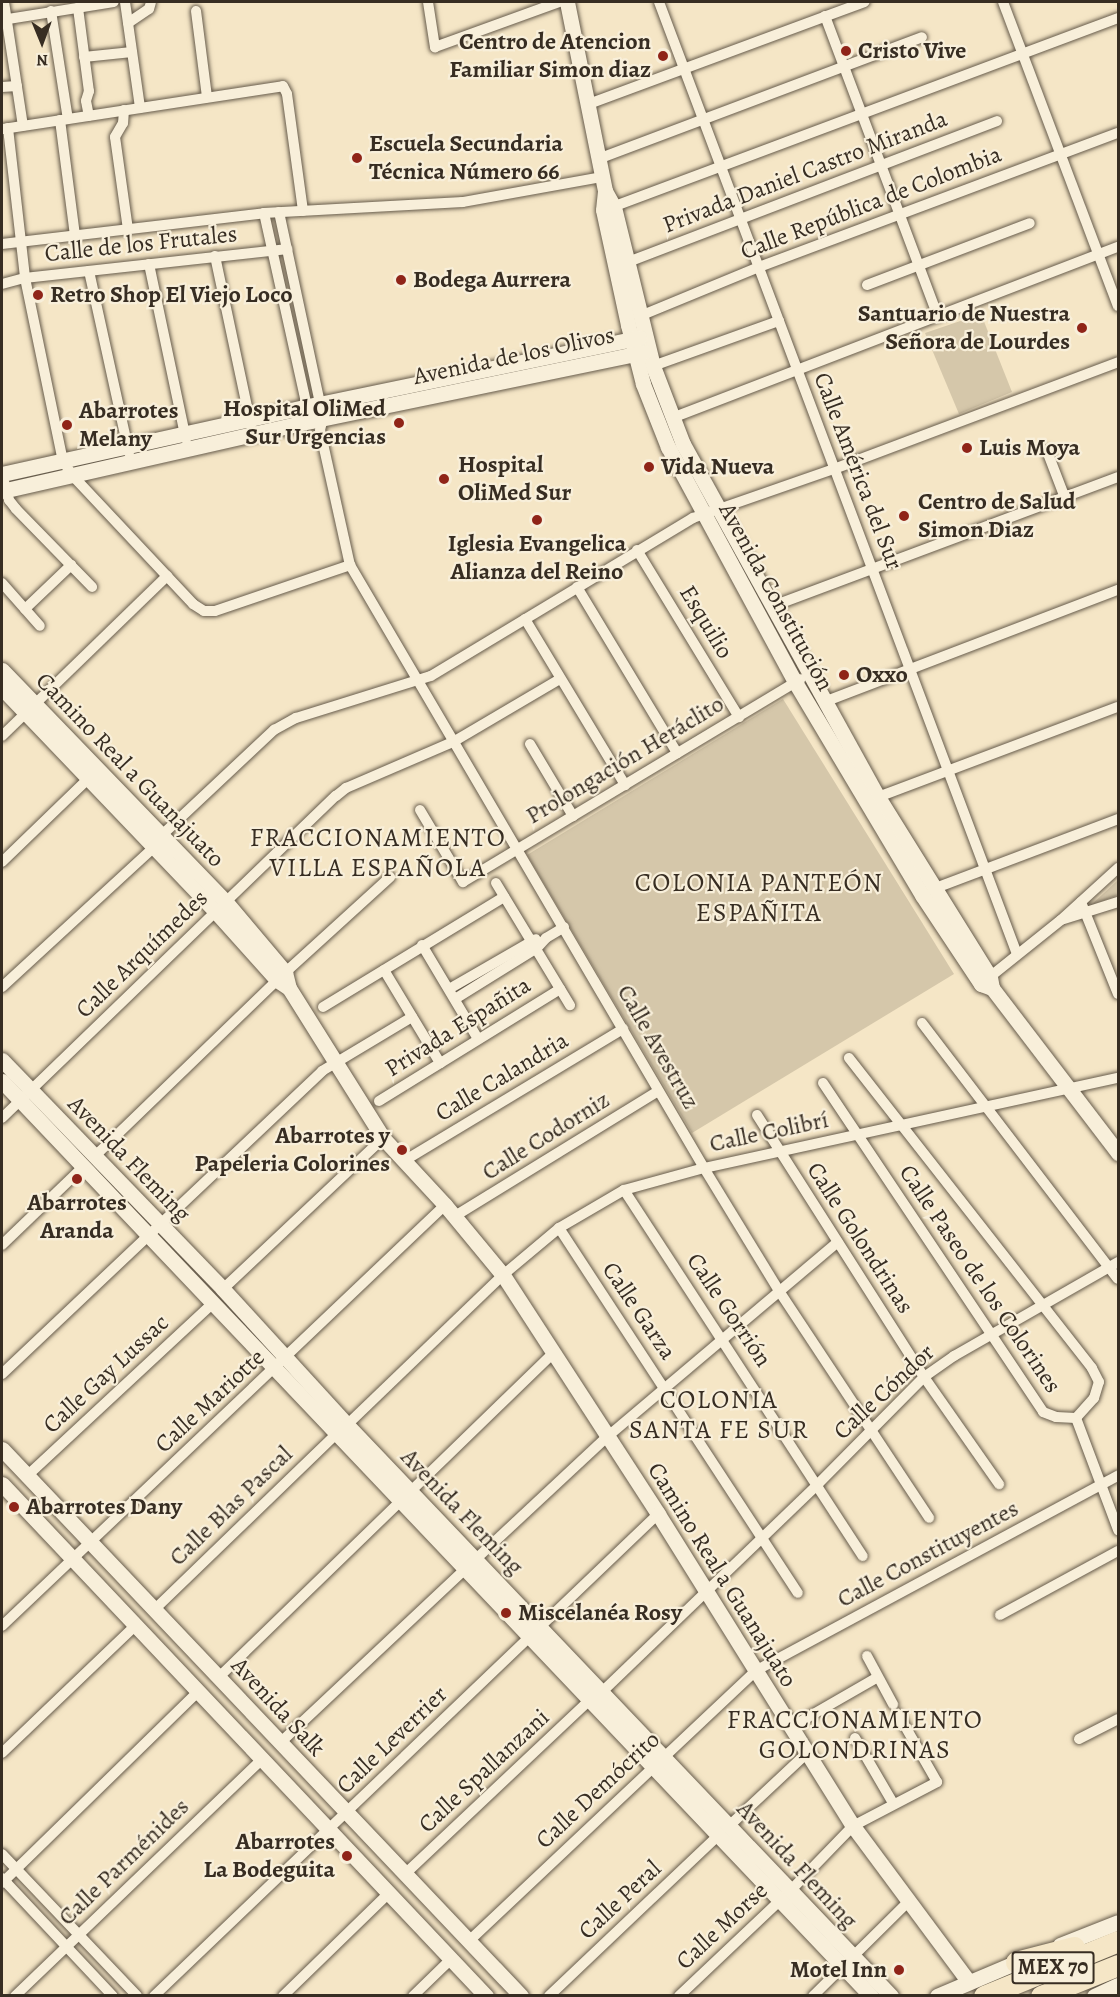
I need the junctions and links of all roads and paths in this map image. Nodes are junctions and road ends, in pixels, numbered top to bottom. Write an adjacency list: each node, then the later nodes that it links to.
1 (4, 2): 16 (street)
2 (114, 2): 11 (street)
3 (124, 2): 17 (street)
4 (151, 2): 17 (street)
5 (428, 2): 6 (street)
6 (559, 2)
7 (567, 2): 29 (street, Avenida Constitución)
8 (659, 2): 23 (street, Calle América del Sur)
9 (865, 2): 14 (street)
10 (1003, 2): 20 (street)
11 (78, 8): 12 (street); 21 (street)
12 (51, 11): 16 (street); 28 (street)
13 (196, 11): 26 (street)
14 (825, 16): 22 (street); 23 (street)
15 (1119, 18): 20 (street)
16 (4, 20): 24 (street)
17 (128, 23): 19 (street)
18 (922, 37): 22 (street)
19 (132, 52): 21 (street); 30 (street)
20 (1023, 54): 32 (street); 40 (street)
21 (84, 57): 27 (street)
22 (844, 66): 32 (street); 35 (street)
23 (684, 69): 29 (street); 35 (street, Calle América del Sur)
24 (17, 86): 25 (street); 37 (street)
25 (2, 87)
26 (207, 97): 30 (street); 46 (street)
27 (86, 101): 28 (street); 33 (street)
28 (65, 104): 34 (street)
29 (586, 105): 41 (street, Avenida Constitución)
30 (140, 108): 31 (street)
31 (124, 110): 33 (street); 52 (street)
32 (862, 114): 42 (street); 43 (street)
33 (89, 116): 34 (street)
34 (64, 119): 37 (street); 53 (street)
35 (703, 119): 41 (street); 42 (street, Calle América del Sur)
36 (997, 121): 43 (street, Privada Daniel Castro Miranda)
37 (23, 126): 38 (street)
38 (5, 128): 54 (street)
39 (1119, 133): 40 (street, Calle República de Colombia)
40 (1061, 154): 49 (street, Calle República de Colombia); 59 (street)
41 (598, 159): 44 (street, Avenida Constitución)
42 (721, 166): 45 (street); 50 (street, Calle América del Sur)
43 (881, 166): 49 (street); 50 (street, Privada Daniel Castro Miranda)
44 (603, 184): 45 (street, Avenida Constitución); 46 (street)
45 (608, 209): 61 (street, Avenida Constitución); 73 (street, Avenida Constitución)
46 (303, 211): 47 (street)
47 (279, 212): 48 (street); 57 (street)
48 (264, 213): 52 (street); 58 (street)
49 (900, 214): 63 (street); 64 (street, Calle República de Colombia)
50 (740, 218): 61 (street, Privada Daniel Castro Miranda); 64 (street, Calle América del Sur)
51 (1030, 223): 63 (street)
52 (128, 229): 53 (street)
53 (75, 236): 54 (street)
54 (21, 242): 55 (street); 66 (street)
55 (2, 244)
56 (1119, 247): 59 (street)
57 (287, 249): 58 (street, Calle de los Frutales); 77 (street)
58 (272, 251): 60 (street, Calle de los Frutales); 77 (street)
59 (1099, 255): 69 (street); 71 (street)
60 (215, 256): 62 (street, Calle de los Frutales); 79 (street)
61 (628, 262): 70 (street, Avenida Constitución)
62 (149, 264): 65 (street, Calle de los Frutales); 80 (street)
63 (919, 266): 68 (street); 71 (street)
64 (759, 267): 70 (street, Calle República de Colombia); 72 (street, Calle América del Sur)
65 (89, 271): 66 (street, Calle de los Frutales); 82 (street)
66 (25, 278): 67 (street, Calle de los Frutales); 83 (street)
67 (2, 284)
68 (867, 285)
69 (1119, 306)
70 (640, 316): 73 (street, Avenida Constitución)
71 (938, 316): 76 (street)
72 (779, 321): 75 (street); 76 (street, Calle América del Sur)
73 (640, 345): 75 (street, Avenida Constitución); 77 (street, Avenida de los Olivos); 90 (street, Avenida Constitución)
74 (1119, 362): 84 (street)
75 (653, 366): 78 (street, Avenida Constitución)
76 (797, 369): 78 (street); 84 (street, Calle América del Sur)
77 (316, 416): 79 (street, Avenida de los Olivos); 93 (street, Calle Avestruz)
78 (672, 418): 90 (street, Avenida Constitución)
79 (251, 427): 80 (street, Avenida de los Olivos)
80 (186, 441): 82 (street, Avenida de los Olivos)
81 (1047, 451): 89 (street)
82 (129, 455): 83 (street, Avenida de los Olivos); 86 (street, Avenida de los Olivos)
83 (63, 461): 85 (street, Avenida de los Olivos); 86 (street)
84 (834, 469): 90 (street); 94 (street, Calle América del Sur)
85 (2, 474): 88 (street)
86 (72, 475): 88 (street, Avenida de los Olivos); 95 (street)
87 (1119, 477): 89 (street)
88 (4, 490): 92 (street)
89 (1065, 498): 94 (street)
90 (712, 512): 91 (street); 100 (street, Avenida Constitución); 109 (street, Avenida Constitución)
91 (637, 550): 98 (street); 114 (street, Esquilio)
92 (71, 565): 97 (street); 101 (street)
93 (350, 565): 95 (street); 108 (street, Calle Avestruz)
94 (873, 571): 100 (street); 104 (street, Calle América del Sur)
95 (167, 576): 113 (street)
96 (2, 583): 101 (street)
97 (92, 587)
98 (577, 587): 102 (street); 118 (street)
99 (1119, 590): 104 (street)
100 (773, 606): 106 (street, Avenida Constitución)
101 (25, 609): 103 (street)
102 (525, 619): 107 (street); 108 (street)
103 (40, 626)
104 (910, 669): 111 (street); 119 (street, Calle América del Sur)
105 (2, 670): 113 (street, Camino Real a Guanajuato)
106 (810, 675): 109 (street, Prolongación Heráclito); 111 (street, Avenida Constitución)
107 (560, 679): 116 (street, Calle Arquímedes); 121 (street)
108 (417, 681): 116 (street, Calle Avestruz); 126 (street)
109 (795, 682): 114 (street, Prolongación Heráclito); 146 (street, Avenida Constitución)
110 (2, 688): 113 (street, Camino Real a Guanajuato)
111 (824, 702): 122 (street, Avenida Constitución)
112 (1119, 706): 119 (street)
113 (30, 709): 115 (street); 120 (street, Camino Real a Guanajuato)
114 (739, 717): 118 (street, Prolongación Heráclito)
115 (2, 736)
116 (453, 742): 127 (street, Calle Avestruz); 137 (street, Calle Arquímedes)
117 (530, 744): 124 (street)
118 (677, 753): 121 (street, Prolongación Heráclito)
119 (947, 769): 122 (street); 130 (street, Calle América del Sur)
120 (93, 774): 126 (street, Camino Real a Guanajuato); 128 (street)
121 (625, 785): 124 (street, Prolongación Heráclito)
122 (878, 797): 133 (street, Avenida Constitución)
123 (420, 810): 127 (street, Prolongación Heráclito)
124 (573, 816): 127 (street, Prolongación Heráclito)
125 (1119, 819): 130 (street)
126 (158, 841): 137 (street, Camino Real a Guanajuato); 147 (street)
127 (519, 849): 140 (street, Calle Avestruz)
128 (2, 862)
129 (1119, 868): 135 (street)
130 (984, 869): 133 (street); 143 (street, Calle América del Sur)
131 (390, 877): 145 (street)
132 (496, 883): 134 (street, Privada Españita)
133 (933, 889): 146 (street, Avenida Constitución)
134 (504, 897): 141 (street, Privada Españita); 142 (street)
135 (1081, 902): 138 (street); 139 (street)
136 (1119, 902): 138 (street)
137 (221, 907): 145 (street, Camino Real a Guanajuato); 166 (street, Calle Arquímedes)
138 (1086, 913): 139 (street); 150 (street)
139 (1060, 920): 143 (street)
140 (564, 927): 141 (street); 155 (street, Calle Avestruz)
141 (534, 944): 148 (street, Privada Españita); 149 (street)
142 (422, 945): 144 (street); 149 (street)
143 (1017, 954): 146 (street)
144 (384, 970): 152 (street); 153 (street)
145 (283, 980): 159 (street, Camino Real a Guanajuato); 176 (street)
146 (988, 983): 164 (street, Avenida Constitución)
147 (2, 987)
148 (560, 989): 151 (street, Privada Españita); 156 (street, Privada Españita)
149 (452, 994): 156 (street)
150 (1119, 994)
151 (570, 1005)
152 (323, 1006)
153 (412, 1017): 159 (street); 160 (street)
154 (922, 1023): 168 (street)
155 (622, 1029): 165 (street, Calle Avestruz); 177 (street, Calle Calandria)
156 (478, 1039): 160 (street, Privada Españita)
157 (849, 1058): 171 (street, Calle Paseo de los Colorines)
158 (2, 1060): 166 (street, Avenida Fleming)
159 (336, 1062): 173 (street, Camino Real a Guanajuato); 181 (street)
160 (440, 1063): 167 (street, Privada Españita)
161 (1119, 1078): 164 (street, Calle Colibrí)
162 (2, 1081): 166 (street, Avenida Fleming)
163 (823, 1083): 172 (street, Calle Paseo de los Colorines)
164 (1070, 1090): 168 (street, Calle Colibrí); 175 (street, Avenida Constitución)
165 (658, 1091): 178 (street, Calle Avestruz); 180 (street, Calle Codorniz)
166 (26, 1096): 170 (street, Calle Arquímedes); 176 (street, Avenida Fleming)
167 (379, 1101)
168 (984, 1107): 171 (street, Calle Colibrí); 186 (street)
169 (757, 1115): 174 (street, Calle Golondrinas)
170 (2, 1118)
171 (902, 1125): 172 (street, Calle Colibrí); 192 (street, Calle Paseo de los Colorines)
172 (859, 1134): 174 (street, Calle Colibrí); 193 (street, Calle Paseo de los Colorines)
173 (382, 1138): 177 (street, Camino Real a Guanajuato); 189 (street)
174 (780, 1152): 178 (street, Calle Colibrí); 184 (street, Calle Golondrinas)
175 (1119, 1153)
176 (89, 1161): 181 (street, Avenida Fleming); 183 (street, Avenida Fleming); 185 (street)
177 (404, 1161): 180 (street, Camino Real a Guanajuato)
178 (704, 1168): 179 (street, Calle Colibrí); 190 (street, Calle Avestruz)
179 (624, 1190): 182 (street, Calle Colibrí); 194 (street, Calle Gorrión)
180 (450, 1210): 187 (street, Camino Real a Guanajuato); 196 (street, Calle Mariotte)
181 (160, 1224): 183 (street); 189 (street, Avenida Fleming)
182 (560, 1228): 187 (street, Calle Colibrí); 200 (street, Calle Garza)
183 (148, 1236): 191 (street, Avenida Fleming); 198 (street)
184 (838, 1242): 190 (street); 199 (street, Calle Golondrinas)
185 (2, 1245)
186 (1114, 1264): 188 (street); 192 (street, Calle Cóndor)
187 (503, 1275): 195 (street, Camino Real a Guanajuato); 202 (street, Calle Blas Pascal)
188 (1119, 1279)
189 (223, 1289): 196 (street, Avenida Fleming)
190 (779, 1291): 194 (street); 203 (street, Calle Avestruz)
191 (213, 1303): 197 (street, Avenida Fleming); 206 (street, Calle Gay Lussac)
192 (1043, 1307): 193 (street, Calle Cóndor); 201 (street, Calle Paseo de los Colorines)
193 (990, 1336): 199 (street, Calle Cóndor); 201 (street, Calle Paseo de los Colorines)
194 (724, 1339): 200 (street); 208 (street, Calle Gorrión)
195 (553, 1353): 204 (street, Camino Real a Guanajuato); 212 (street)
196 (287, 1357): 197 (street, Calle Mariotte); 202 (street, Avenida Fleming)
197 (275, 1368): 202 (street, Avenida Fleming); 217 (street, Calle Mariotte)
198 (2, 1374)
199 (924, 1377): 203 (street, Calle Cóndor); 209 (street, Calle Golondrinas)
200 (665, 1388): 204 (street); 216 (street, Calle Garza)
201 (1076, 1418): 210 (street)
202 (342, 1429): 212 (street, Avenida Fleming); 224 (street, Calle Blas Pascal)
203 (870, 1430): 208 (street, Calle Cóndor); 214 (street, Calle Avestruz)
204 (607, 1437): 213 (street, Camino Real a Guanajuato); 221 (street)
205 (2, 1449): 206 (street, Avenida Salk)
206 (28, 1475): 217 (street, Avenida Salk)
207 (1119, 1476): 210 (street, Calle Constituyentes)
208 (818, 1484): 216 (street, Calle Cóndor); 219 (street, Calle Gorrión)
209 (999, 1484)
210 (1100, 1485): 215 (street); 230 (street, Calle Constituyentes)
211 (4, 1493): 220 (street, Avenida Salk)
212 (406, 1495): 221 (street, Avenida Fleming); 231 (street)
213 (658, 1514): 222 (street, Camino Real a Guanajuato); 228 (street, Calle Leverrier)
214 (929, 1518)
215 (1119, 1530)
216 (763, 1537): 222 (street, Calle Cóndor); 223 (street, Calle Garza)
217 (91, 1542): 220 (street, Calle Mariotte); 224 (street, Avenida Salk)
218 (1119, 1551): 225 (street)
219 (864, 1556)
220 (72, 1559): 226 (street, Calle Mariotte); 227 (street, Avenida Salk)
221 (471, 1563): 228 (street, Avenida Fleming); 239 (street)
222 (706, 1591): 230 (street, Camino Real a Guanajuato); 234 (street, Calle Spallanzani)
223 (798, 1593)
224 (155, 1609): 231 (street, Avenida Salk)
225 (1000, 1615)
226 (2, 1626)
227 (135, 1626): 233 (street, Avenida Salk); 240 (street)
228 (536, 1631): 234 (street, Avenida Fleming); 245 (street, Calle Leverrier)
229 (867, 1656): 232 (street)
230 (757, 1670): 236 (street, Camino Real a Guanajuato); 243 (street, Calle Demócrito)
231 (219, 1677): 239 (street, Avenida Salk)
232 (878, 1677): 236 (street); 244 (street, Calle Morse)
233 (198, 1692): 242 (street, Avenida Salk); 250 (street)
234 (596, 1695): 243 (street, Avenida Fleming); 251 (street, Calle Spallanzani)
235 (1119, 1719): 238 (street)
236 (791, 1727): 241 (street, Camino Real a Guanajuato)
237 (855, 1738): 244 (street)
238 (1079, 1739)
239 (281, 1742): 245 (street, Avenida Salk)
240 (2, 1754)
241 (806, 1754): 246 (street, Camino Real a Guanajuato); 248 (street, Calle Peral)
242 (262, 1760): 247 (street, Avenida Salk); 257 (street, Calle Parménides)
243 (659, 1762): 248 (street, Avenida Fleming); 259 (street, Calle Demócrito)
244 (893, 1803): 246 (street, Calle Morse)
245 (346, 1812): 247 (street, Calle Leverrier); 251 (street, Avenida Salk)
246 (853, 1826): 254 (street, Calle Morse); 255 (street, Camino Real a Guanajuato)
247 (328, 1829): 253 (street, Avenida Salk); 273 (street, Calle Leverrier)
248 (724, 1830): 254 (street, Avenida Fleming); 278 (street, Calle Peral)
249 (2, 1854): 250 (street)
250 (16, 1870): 252 (street); 257 (street)
251 (405, 1874): 259 (street, Avenida Salk)
252 (2, 1880): 261 (street)
253 (389, 1893): 262 (street, Avenida Salk); 274 (street)
254 (787, 1894): 263 (street, Avenida Fleming); 279 (street, Calle Morse)
255 (908, 1902): 263 (street); 268 (street, Camino Real a Guanajuato)
256 (1119, 1922): 264 (street)
257 (79, 1935): 261 (street, Calle Parménides); 272 (street)
258 (1119, 1935): 264 (highway)
259 (469, 1941): 277 (street, Avenida Salk)
260 (1119, 1941): 268 (highway, MEX 70)
261 (67, 1946): 270 (street, Calle Parménides); 271 (street)
262 (451, 1959): 275 (street); 276 (street, Avenida Salk)
263 (848, 1960): 280 (street); 281 (street, Avenida Fleming); 282 (street, Avenida Fleming)
264 (1016, 1962): 268 (street)
265 (1119, 1965): 269 (highway, MEX 70)
266 (1119, 1978): 269 (highway)
267 (1119, 1985): 284 (street)
268 (976, 1989): 283 (street)
269 (1045, 1994)
270 (15, 1995)
271 (113, 1995)
272 (137, 1995)
273 (154, 1995)
274 (283, 1995)
275 (413, 1995)
276 (486, 1995)
277 (521, 1995)
278 (549, 1995)
279 (679, 1995)
280 (813, 1995)
281 (872, 1995)
282 (891, 1995)
283 (937, 1995)
284 (1094, 1995)

